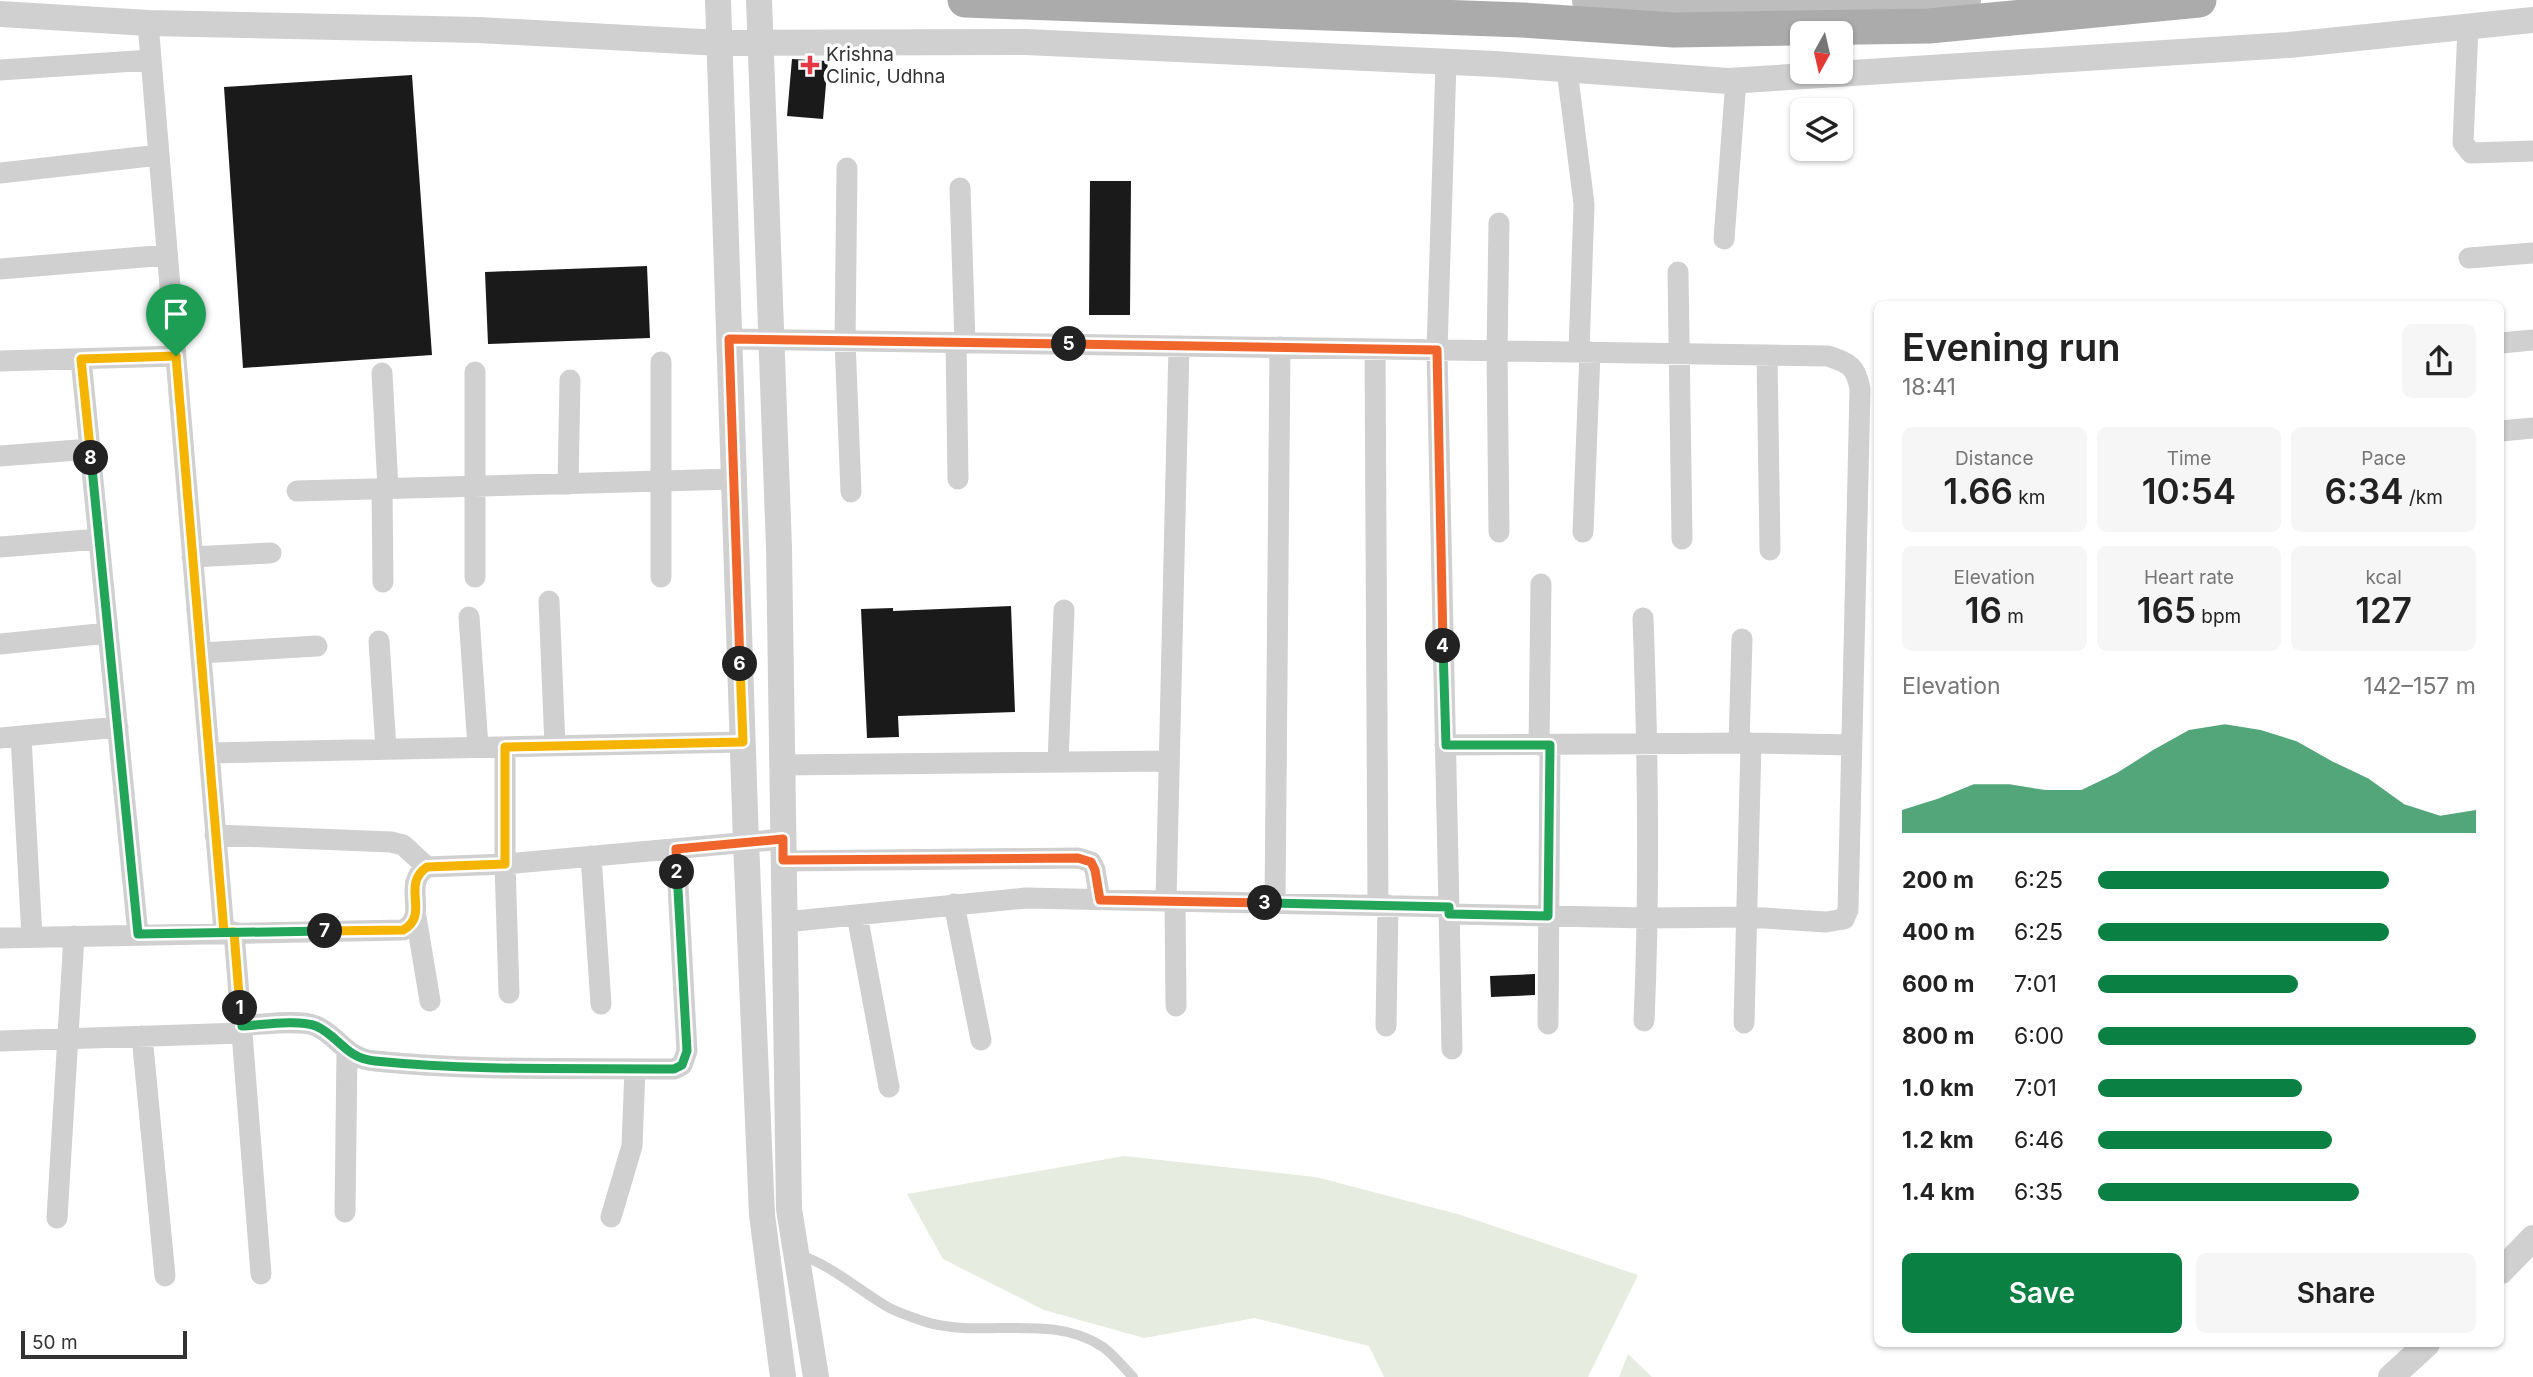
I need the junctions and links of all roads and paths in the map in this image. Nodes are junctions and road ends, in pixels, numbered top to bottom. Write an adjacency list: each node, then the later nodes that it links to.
1 (718, 0): 11 (street)
2 (759, 0): 12 (street)
3 (965, 0): 6 (main road)
4 (1588, 0): 5 (main road)
5 (1965, 0)
6 (2199, 0)
7 (0, 14): 9 (street)
8 (2533, 20): 10 (street)
9 (148, 23): 11 (street); 13 (street)
10 (2468, 27): 17 (street); 18 (street)
11 (720, 43): 12 (street); 30 (street)
12 (761, 43): 14 (street); 31 (street)
13 (152, 60): 15 (street); 19 (street)
14 (1446, 62): 16 (street); 39 (street)
15 (0, 70)
16 (1567, 70): 17 (street); 41 (street)
17 (1736, 80): 24 (street)
18 (2533, 151)
19 (159, 155): 21 (street); 26 (street)
20 (847, 168): 33 (street)
21 (0, 173)
22 (960, 188): 34 (street)
23 (1499, 223): 40 (street)
24 (1724, 239)
25 (2533, 253): 27 (street)
26 (167, 255): 28 (street); 44 (street)
27 (2469, 258)
28 (0, 269)
29 (1678, 272): 42 (street)
30 (729, 339): 31 (street); 55 (street)
31 (771, 339): 33 (street); 100 (street)
32 (2533, 340): 35 (street)
33 (845, 341): 34 (street); 62 (street)
34 (961, 342): 36 (street); 56 (street)
35 (2504, 342)
36 (1179, 346): 37 (street); 98 (street)
37 (1280, 347): 38 (street); 110 (street)
38 (1375, 349): 39 (street); 112 (street)
39 (1437, 350): 40 (street); 89 (street)
40 (1497, 351): 41 (street); 63 (street)
41 (1585, 352): 42 (street); 64 (street)
42 (1679, 354): 43 (street); 66 (street)
43 (1767, 355): 68 (street); 92 (street)
44 (176, 356): 45 (street); 70 (street)
45 (81, 359): 46 (street); 53 (street)
46 (0, 361)
47 (662, 362): 57 (street)
48 (475, 372): 59 (street)
49 (382, 373): 60 (street)
50 (570, 380): 58 (street)
51 (2533, 429): 52 (street)
52 (2504, 431)
53 (90, 449): 54 (street); 65 (street)
54 (0, 456)
55 (734, 479): 57 (street); 87 (street)
56 (958, 479)
57 (661, 481): 58 (street); 72 (street)
58 (568, 484): 59 (street)
59 (474, 487): 60 (street); 71 (street)
60 (385, 489): 61 (street); 73 (street)
61 (296, 491)
62 (851, 492)
63 (1499, 531)
64 (1584, 532)
65 (99, 539): 67 (street); 79 (street)
66 (1682, 539)
67 (0, 547)
68 (1770, 550)
69 (271, 553): 70 (street)
70 (192, 557): 84 (street)
71 (475, 577)
72 (661, 577)
73 (383, 582)
74 (1541, 584): 90 (street)
75 (549, 601): 93 (street)
76 (1064, 610): 99 (street)
77 (469, 617): 94 (street)
78 (1643, 618): 91 (street)
79 (108, 633): 82 (street); 85 (street)
80 (1742, 639): 88 (street)
81 (379, 640): 96 (street)
82 (0, 644)
83 (317, 646): 84 (street)
84 (201, 653): 97 (street)
85 (118, 727): 86 (street); 121 (street)
86 (11, 737): 123 (street)
87 (743, 742): 93 (street); 102 (street)
88 (1745, 743): 91 (street); 92 (street); 117 (street)
89 (1446, 745): 90 (street); 113 (street)
90 (1544, 745): 91 (street); 115 (street)
91 (1648, 745): 118 (street)
92 (1852, 745): 117 (street)
93 (555, 746): 95 (street)
94 (478, 747): 95 (street); 96 (street)
95 (505, 747): 106 (street)
96 (386, 749): 97 (street)
97 (209, 753): 101 (street)
98 (1169, 761): 99 (street); 109 (street)
99 (1058, 762): 100 (street)
100 (782, 765): 104 (street)
101 (215, 835): 107 (street); 120 (street)
102 (746, 842): 103 (street); 104 (street); 151 (street)
103 (676, 849): 105 (street); 140 (street)
104 (783, 850): 108 (street); 119 (street)
105 (591, 856): 106 (street); 127 (street)
106 (505, 864): 107 (street); 125 (street)
107 (427, 867): 116 (street)
108 (1100, 900): 109 (street); 111 (street)
109 (1170, 901): 110 (street); 128 (street)
110 (1275, 903): 112 (street)
111 (954, 904): 114 (street); 136 (street)
112 (1383, 905): 113 (street); 132 (street)
113 (1449, 910): 115 (street); 138 (street)
114 (857, 915): 119 (street); 141 (street)
115 (1548, 916): 118 (street); 131 (street)
116 (416, 917): 120 (street); 126 (street)
117 (1748, 917): 118 (street); 130 (street)
118 (1649, 918): 129 (street)
119 (785, 922): 145 (street)
120 (229, 932): 121 (street); 133 (street)
121 (138, 934): 122 (street)
122 (74, 936): 123 (street); 135 (street)
123 (32, 937): 124 (street)
124 (0, 938)
125 (509, 993)
126 (430, 1001)
127 (601, 1004)
128 (1176, 1006)
129 (1644, 1021)
130 (1744, 1023)
131 (1548, 1024)
132 (1386, 1026)
133 (242, 1029): 134 (street); 139 (street); 148 (street)
134 (142, 1036): 135 (street); 149 (street)
135 (66, 1038): 137 (street); 144 (street)
136 (981, 1040)
137 (0, 1041)
138 (1452, 1049)
139 (347, 1052): 140 (street); 142 (street)
140 (635, 1069): 143 (street)
141 (889, 1087)
142 (345, 1212)
143 (611, 1217)
144 (57, 1218)
145 (792, 1232): 152 (street); 153 (lane)
146 (2533, 1238): 147 (street)
147 (2504, 1268)
148 (261, 1274)
149 (165, 1276)
150 (2424, 1347): 154 (street)
151 (783, 1377)
152 (816, 1377)
153 (1133, 1377)
154 (2391, 1377)

